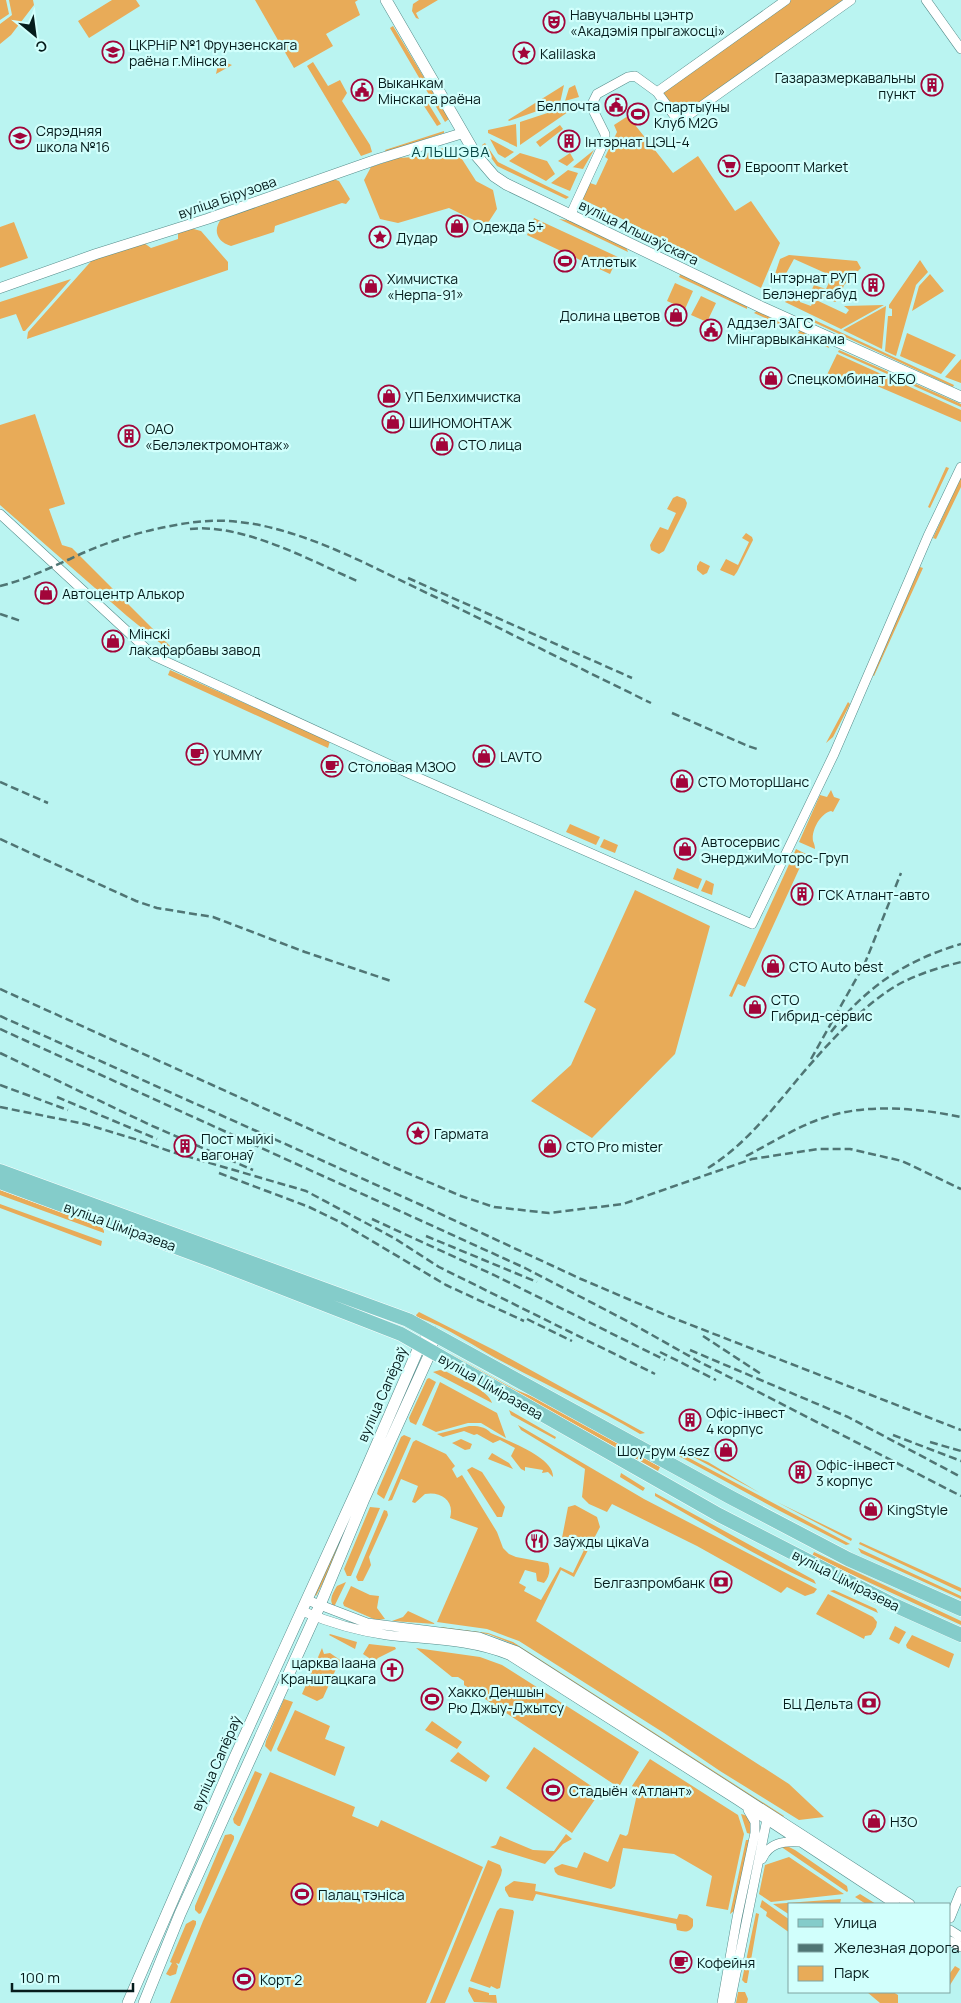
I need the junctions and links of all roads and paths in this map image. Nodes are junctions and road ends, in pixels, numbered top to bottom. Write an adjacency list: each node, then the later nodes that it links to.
1 (386, 0): 7 (main road, вуліца Альшэўскага)
2 (786, 0): 6 (street)
3 (851, 0): 6 (street)
4 (926, 0): 5 (street)
5 (961, 49)
6 (657, 92): 8 (street)
7 (463, 133): 8 (main road, вуліца Альшэўскага); 9 (street, вуліца Бірузова)
8 (570, 216): 10 (main road, вуліца Альшэўскага)
9 (0, 288)
10 (961, 397)
11 (961, 467): 12 (street)
12 (0, 514)
13 (0, 1171): 15 (main road, вуліца Ціміразева)
14 (0, 1182): 16 (main road, вуліца Ціміразева)
15 (433, 1332): 16 (main road, вуліца Сапёраў); 17 (main road, вуліца Ціміразева)
16 (425, 1348): 19 (main road, вуліца Ціміразева); 21 (main road, вуліца Сапёраў); 22 (main road, вуліца Сапёраў)
17 (712, 1488): 18 (main road, вуліца Ціміразева); 19 (main road)
18 (730, 1497): 20 (main road); 23 (main road, вуліца Ціміразева)
19 (702, 1505): 20 (main road, вуліца Ціміразева)
20 (719, 1515): 28 (main road, вуліца Ціміразева)
21 (307, 1600): 22 (street); 24 (main road, вуліца Сапёраў)
22 (320, 1605): 25 (main road, вуліца Сапёраў); 26 (street)
23 (961, 1609)
24 (302, 1611): 25 (street); 38 (main road, вуліца Сапёраў)
25 (314, 1616): 26 (street); 39 (main road, вуліца Сапёраў)
26 (369, 1628): 27 (street)
27 (387, 1631): 29 (street); 30 (street)
28 (961, 1635)
29 (736, 1800): 30 (street); 31 (street)
30 (766, 1817): 31 (street); 32 (street); 33 (street); 36 (street)
31 (756, 1828): 40 (street)
32 (800, 1842): 33 (street); 35 (street)
33 (758, 1868): 41 (street)
34 (961, 1891): 37 (street)
35 (893, 1903)
36 (908, 1903)
37 (951, 1916)
38 (128, 2003)
39 (144, 2003)
40 (722, 2003)
41 (730, 2003)

